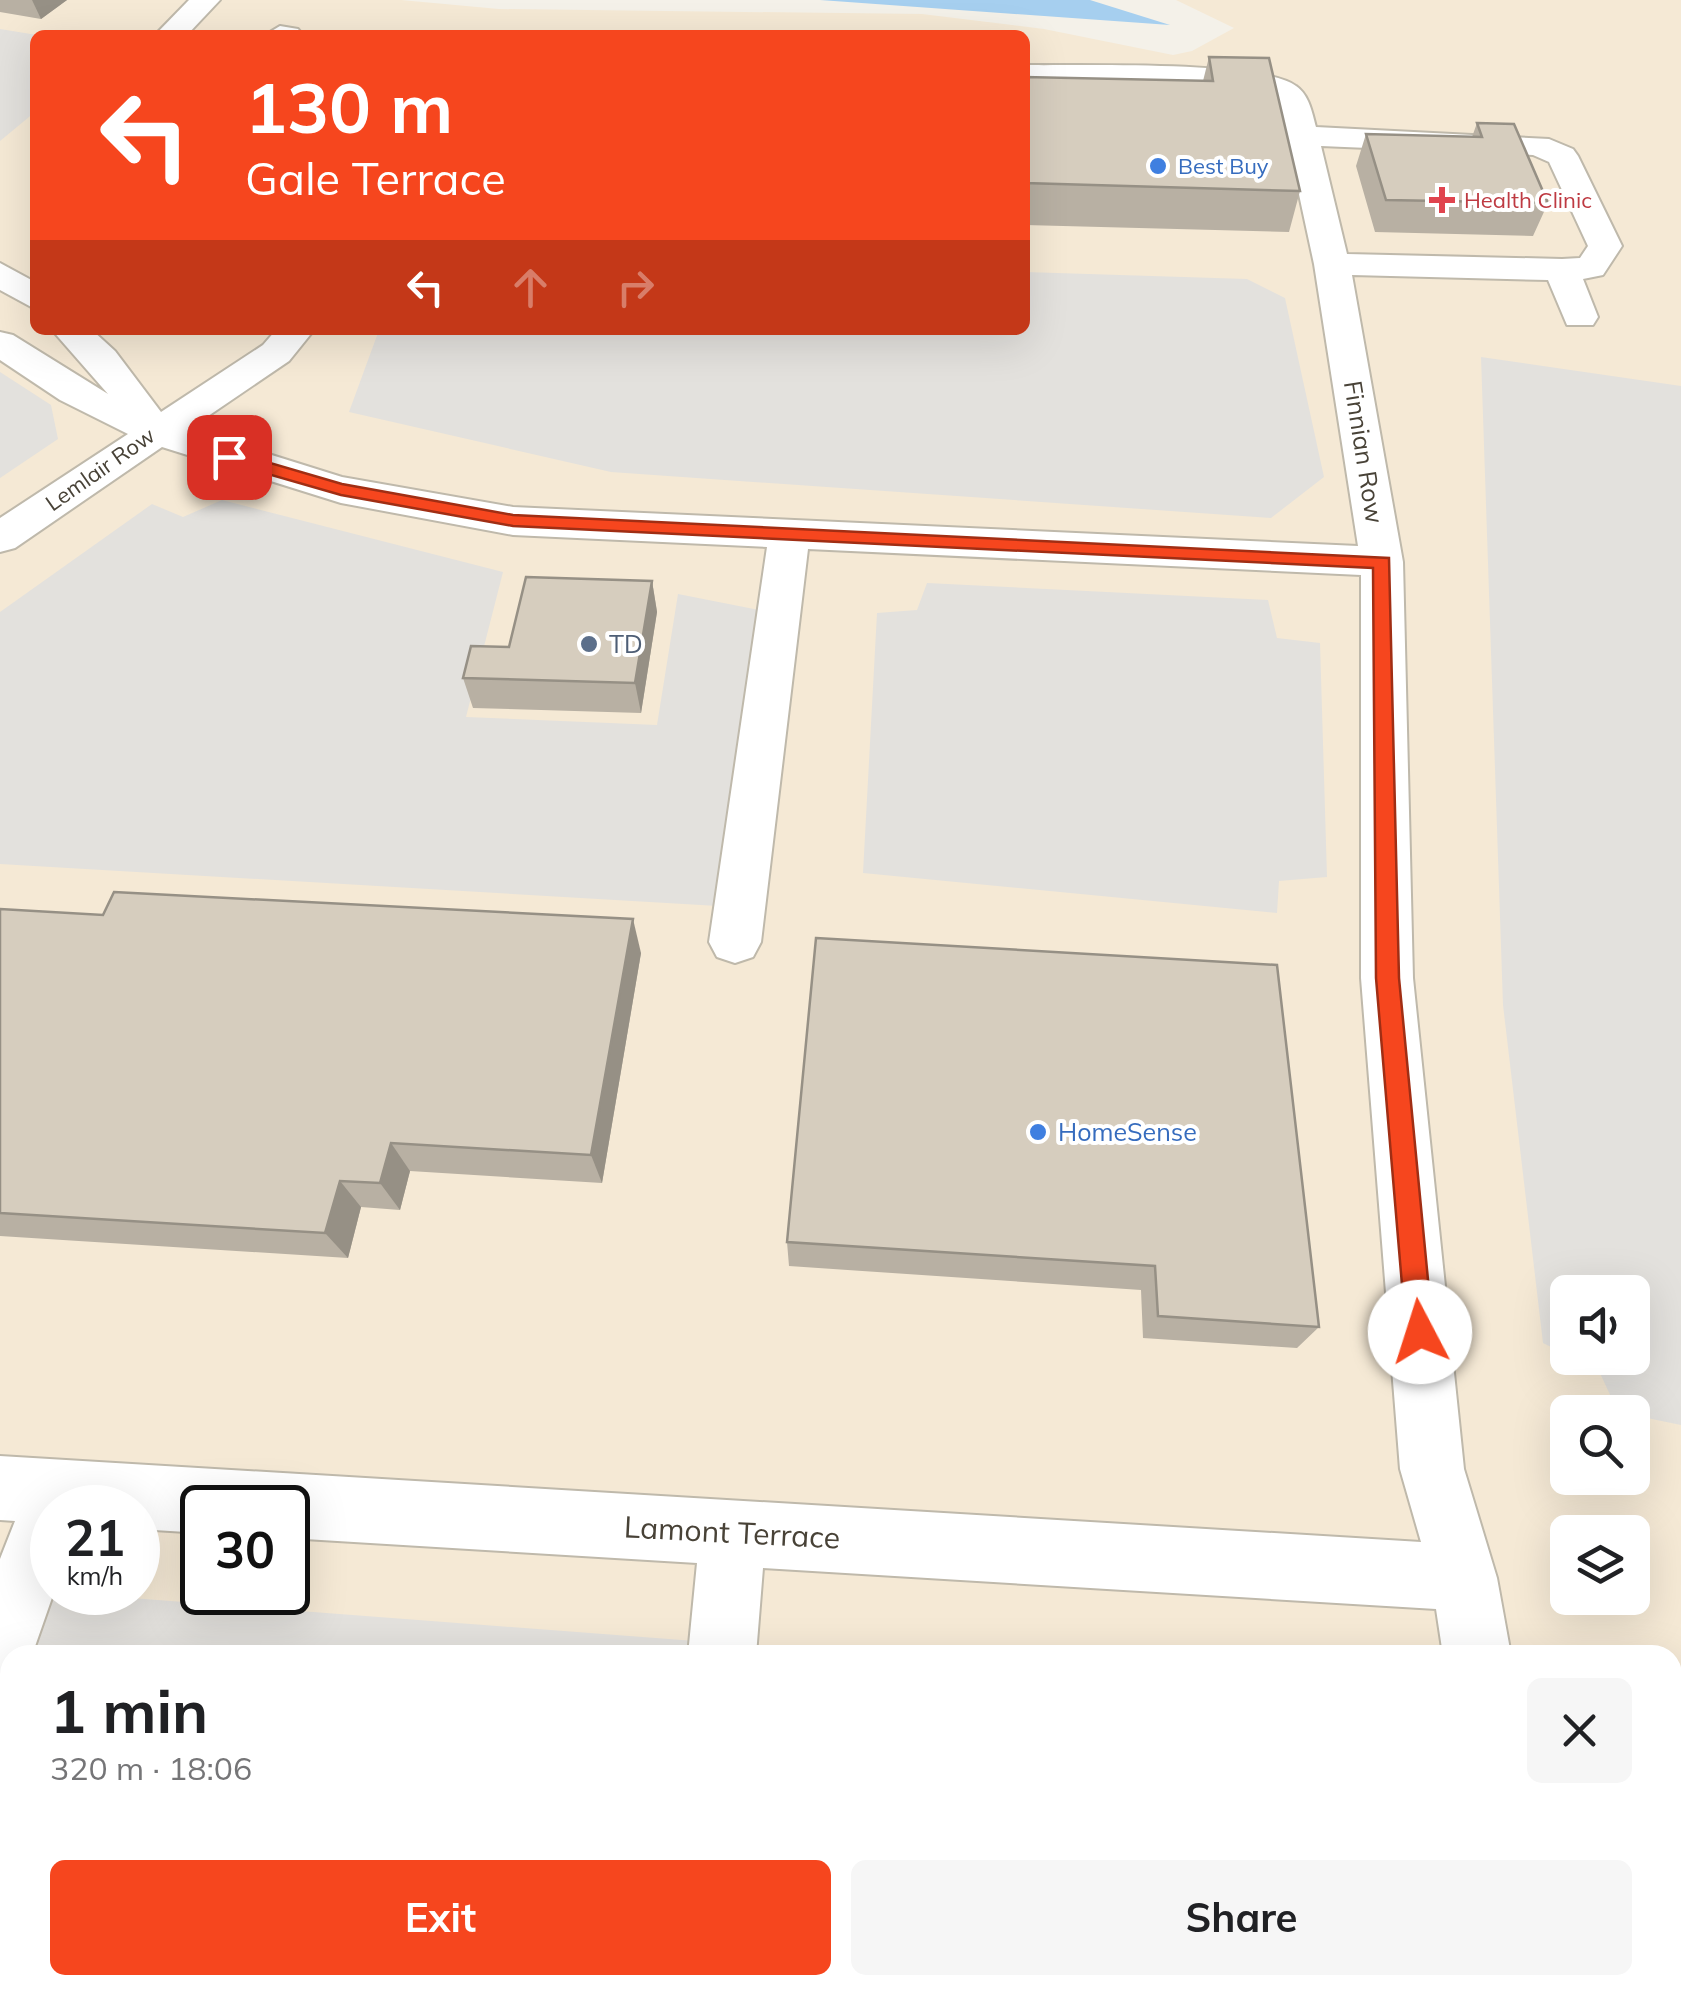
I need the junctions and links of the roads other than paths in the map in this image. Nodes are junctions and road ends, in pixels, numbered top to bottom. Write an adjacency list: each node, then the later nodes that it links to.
1 (206, 0): 2 (street)
2 (175, 30)
3 (1030, 74): 4 (street)
4 (1299, 121): 5 (street, Finnian Row); 6 (street)
5 (1332, 264): 6 (street); 16 (street, Finnian Row)
6 (1562, 270): 9 (street)
7 (0, 274): 8 (street)
8 (30, 295)
9 (1580, 317)
10 (76, 335): 13 (street)
11 (292, 335): 13 (street, Lemlair Row)
12 (0, 342): 13 (street)
13 (155, 430): 14 (street); 15 (street, Lemlair Row)
14 (789, 535): 16 (street); 17 (street)
15 (0, 538)
16 (1382, 562): 20 (street, Finnian Row)
17 (736, 942)
18 (29, 1490): 19 (street, Lamont Terrace); 21 (street)
19 (734, 1533): 20 (street, Lamont Terrace); 22 (street)
20 (1464, 1578): 23 (street, Finnian Row)
21 (1, 1645)
22 (723, 1645)
23 (1475, 1645)

